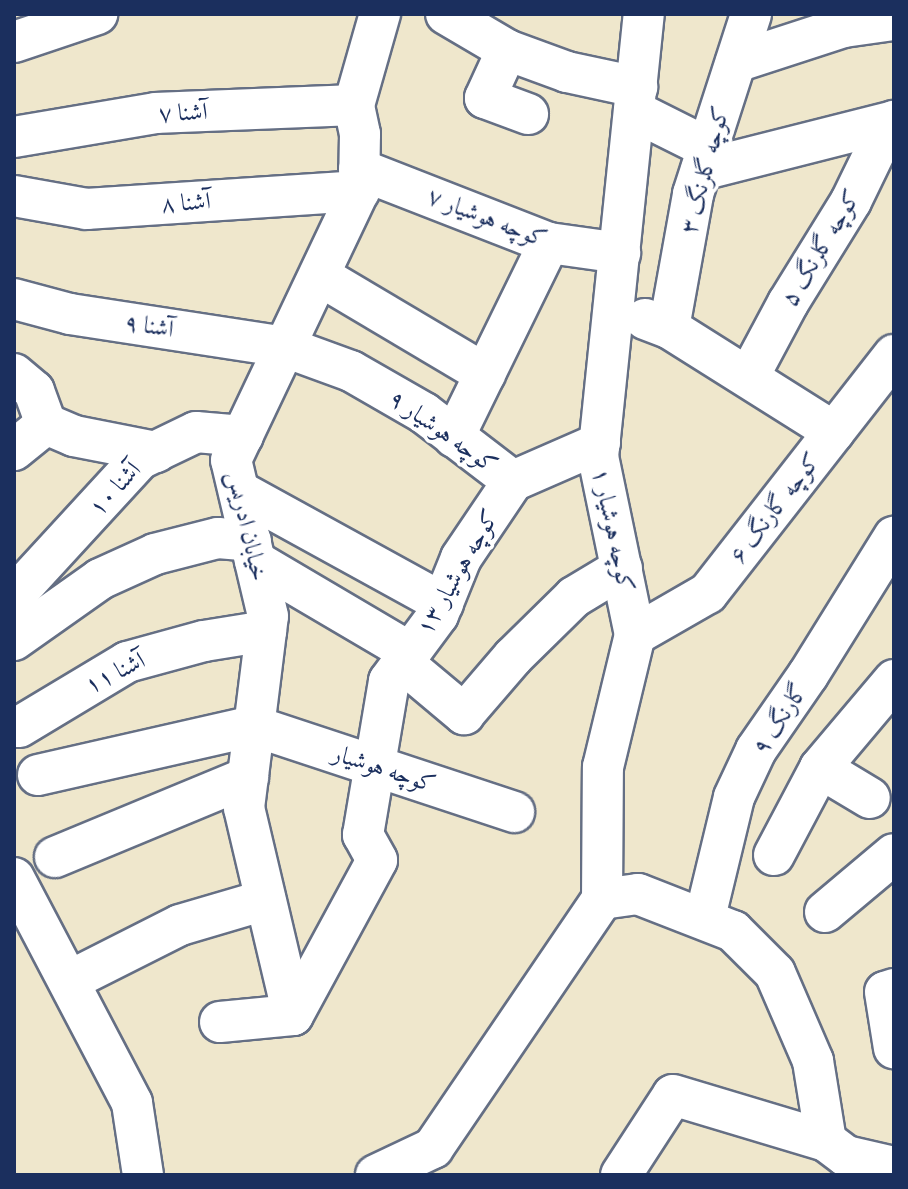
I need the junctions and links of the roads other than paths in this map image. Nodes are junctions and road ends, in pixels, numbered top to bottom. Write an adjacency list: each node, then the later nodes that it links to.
1 (97, 14): 7 (street)
2 (380, 14): 11 (street, خیابان ادریس)
3 (446, 14): 8 (street)
4 (644, 14): 10 (street, کوچه هوشیار ۱)
5 (751, 14): 9 (street, کوچه گلرنگ ۳)
6 (894, 20): 9 (street)
7 (14, 42)
8 (507, 50): 10 (street); 12 (street)
9 (736, 62): 15 (street, کوچه گلرنگ ۳)
10 (635, 99): 15 (street); 19 (street, کوچه هوشیار ۱)
11 (354, 105): 14 (street, آشنا ۷); 16 (street, خیابان ادریس)
12 (528, 114)
13 (894, 121): 15 (street); 28 (street, کوچه گلرنگ ۵)
14 (14, 137)
15 (704, 159): 23 (street, کوچه گلرنگ ۳)
16 (359, 180): 17 (street, آشنا ۸); 18 (street, کوچه هوشیار ۷); 20 (street, خیابان ادریس)
17 (14, 196)
18 (549, 243): 19 (street, کوچه هوشیار ۷); 27 (street)
19 (620, 253): 22 (street, کوچه هوشیار ۱)
20 (320, 276): 24 (street, خیابان ادریس); 27 (street)
21 (14, 299): 24 (street, آشنا ۹)
22 (615, 308): 23 (street); 33 (street, کوچه هوشیار ۱)
23 (669, 328): 28 (street)
24 (285, 347): 31 (street, خیابان ادریس); 32 (street, کوچه هوشیار ۹)
25 (894, 355): 30 (street, کوچه گارنگ ۶)
26 (14, 374): 29 (street)
27 (485, 374): 32 (street)
28 (749, 376): 30 (street)
29 (46, 424): 34 (street); 35 (street)
30 (834, 432): 44 (street, کوچه گارنگ ۶)
31 (243, 436): 35 (street, آشنا ۱۰); 37 (street, خیابان ادریس)
32 (454, 437): 36 (street, کوچه هوشیار ۹)
33 (600, 443): 36 (street); 40 (street, کوچه هوشیار ۱)
34 (14, 450)
35 (156, 452): 41 (street, آشنا ۱۰)
36 (513, 481): 42 (street, کوچه هوشیار ۱۳)
37 (239, 491): 39 (street, خیابان ادریس); 42 (street)
38 (894, 537): 63 (street, گارنگ ۹)
39 (253, 551): 43 (street, خیابان ادریس); 45 (street); 46 (street)
40 (622, 568): 44 (street, کوچه هوشیار ۱); 46 (street)
41 (14, 596)
42 (443, 603): 46 (street, کوچه هوشیار ۱۳)
43 (266, 631): 48 (street, خیابان ادریس); 49 (street, آشنا ۱۱)
44 (635, 635): 60 (street, کوچه هوشیار ۱)
45 (14, 640)
46 (407, 658): 50 (street, کوچه هوشیار ۱۳)
47 (894, 680): 51 (street)
48 (254, 726): 50 (street, کوچه هوشیار); 52 (street); 53 (street, خیابان ادریس)
49 (19, 727)
50 (374, 766): 55 (street, کوچه هوشیار); 66 (street, کوچه هوشیار ۱۳)
51 (820, 768): 54 (street); 57 (street)
52 (38, 775)
53 (248, 777): 58 (street); 61 (street, خیابان ادریس)
54 (870, 798)
55 (514, 812)
56 (894, 854): 62 (street)
57 (774, 855)
58 (55, 857)
59 (14, 878): 64 (street)
60 (602, 899): 63 (street); 72 (street)
61 (265, 900): 64 (street); 66 (street, خیابان ادریس)
62 (825, 912)
63 (705, 917): 69 (street)
64 (69, 981): 71 (street)
65 (894, 989): 68 (street)
66 (293, 1015): 67 (street)
67 (220, 1022)
68 (894, 1048)
69 (826, 1141): 70 (street); 73 (street)
70 (894, 1167)
71 (143, 1175)
72 (376, 1175)
73 (621, 1175)

